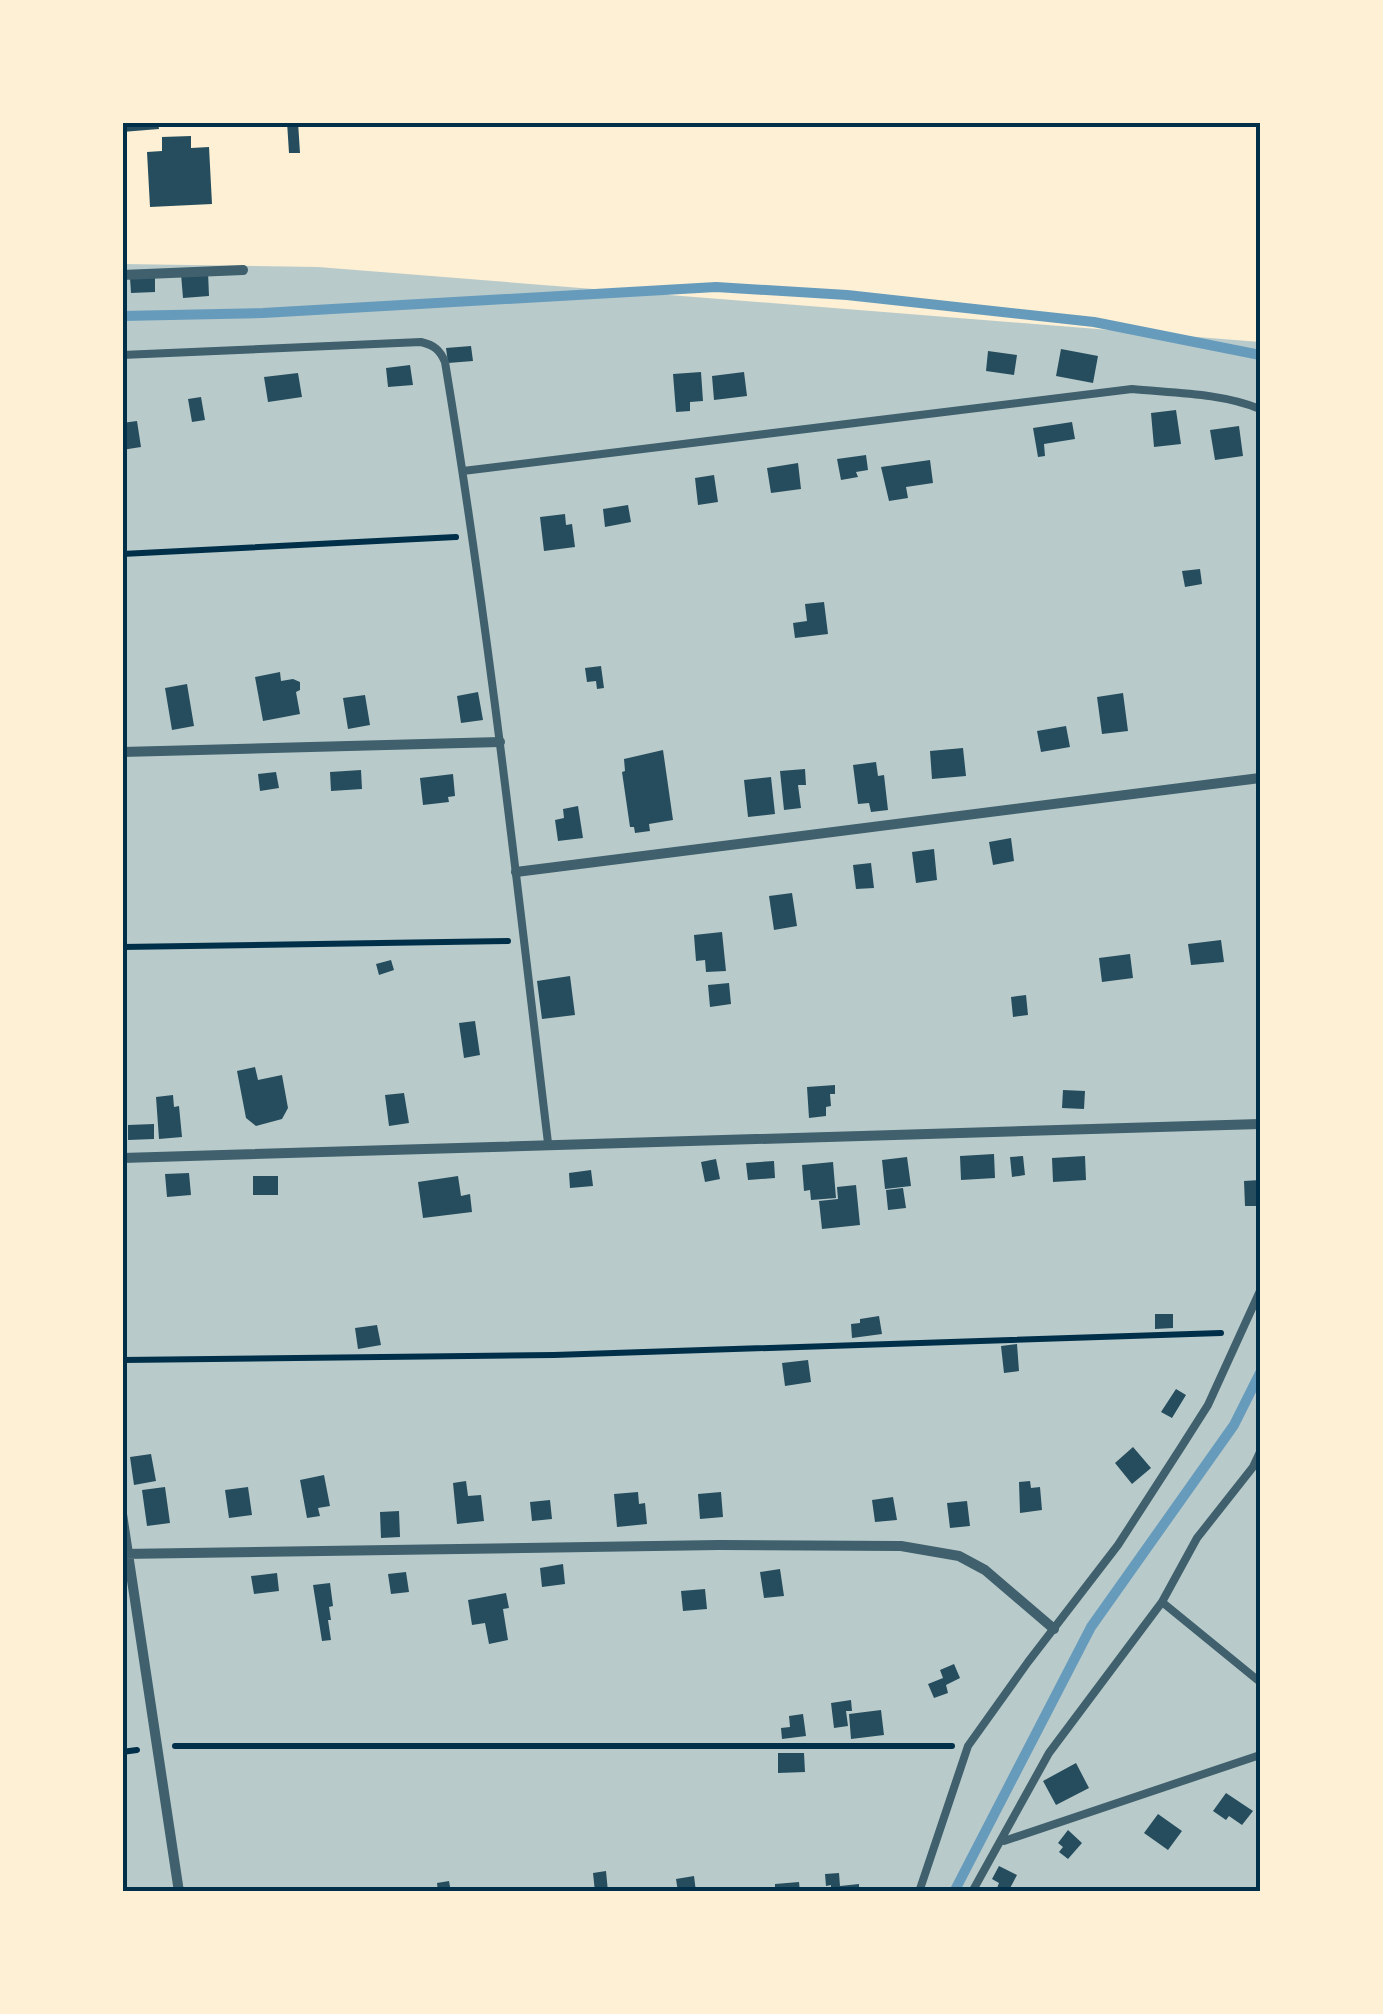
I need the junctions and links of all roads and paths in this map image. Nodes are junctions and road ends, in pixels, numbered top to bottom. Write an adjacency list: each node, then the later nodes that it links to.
1 (243, 270): 2 (street)
2 (122, 275)
3 (122, 355): 5 (lane)
4 (1260, 409): 5 (lane)
5 (463, 472): 6 (lane)
6 (472, 536): 7 (path); 8 (lane)
7 (122, 554)
8 (500, 742): 9 (street); 11 (lane)
9 (122, 752)
10 (1260, 778): 11 (street)
11 (516, 872): 12 (lane)
12 (524, 941): 13 (path); 15 (lane)
13 (122, 947)
14 (1260, 1124): 15 (street)
15 (548, 1144): 16 (street)
16 (122, 1158)
17 (1260, 1291): 18 (lane)
18 (1242, 1332): 19 (path); 24 (lane)
19 (122, 1360)
20 (1260, 1452): 23 (lane)
21 (122, 1514): 22 (street)
22 (126, 1554): 24 (street); 26 (street)
23 (1162, 1602): 25 (lane); 29 (lane)
24 (1054, 1628): 27 (lane)
25 (1260, 1682)
26 (158, 1746): 27 (path); 30 (street)
27 (968, 1746): 31 (lane)
28 (1260, 1755): 29 (lane)
29 (1003, 1841): 32 (lane)
30 (179, 1892)
31 (919, 1892)
32 (972, 1892)

